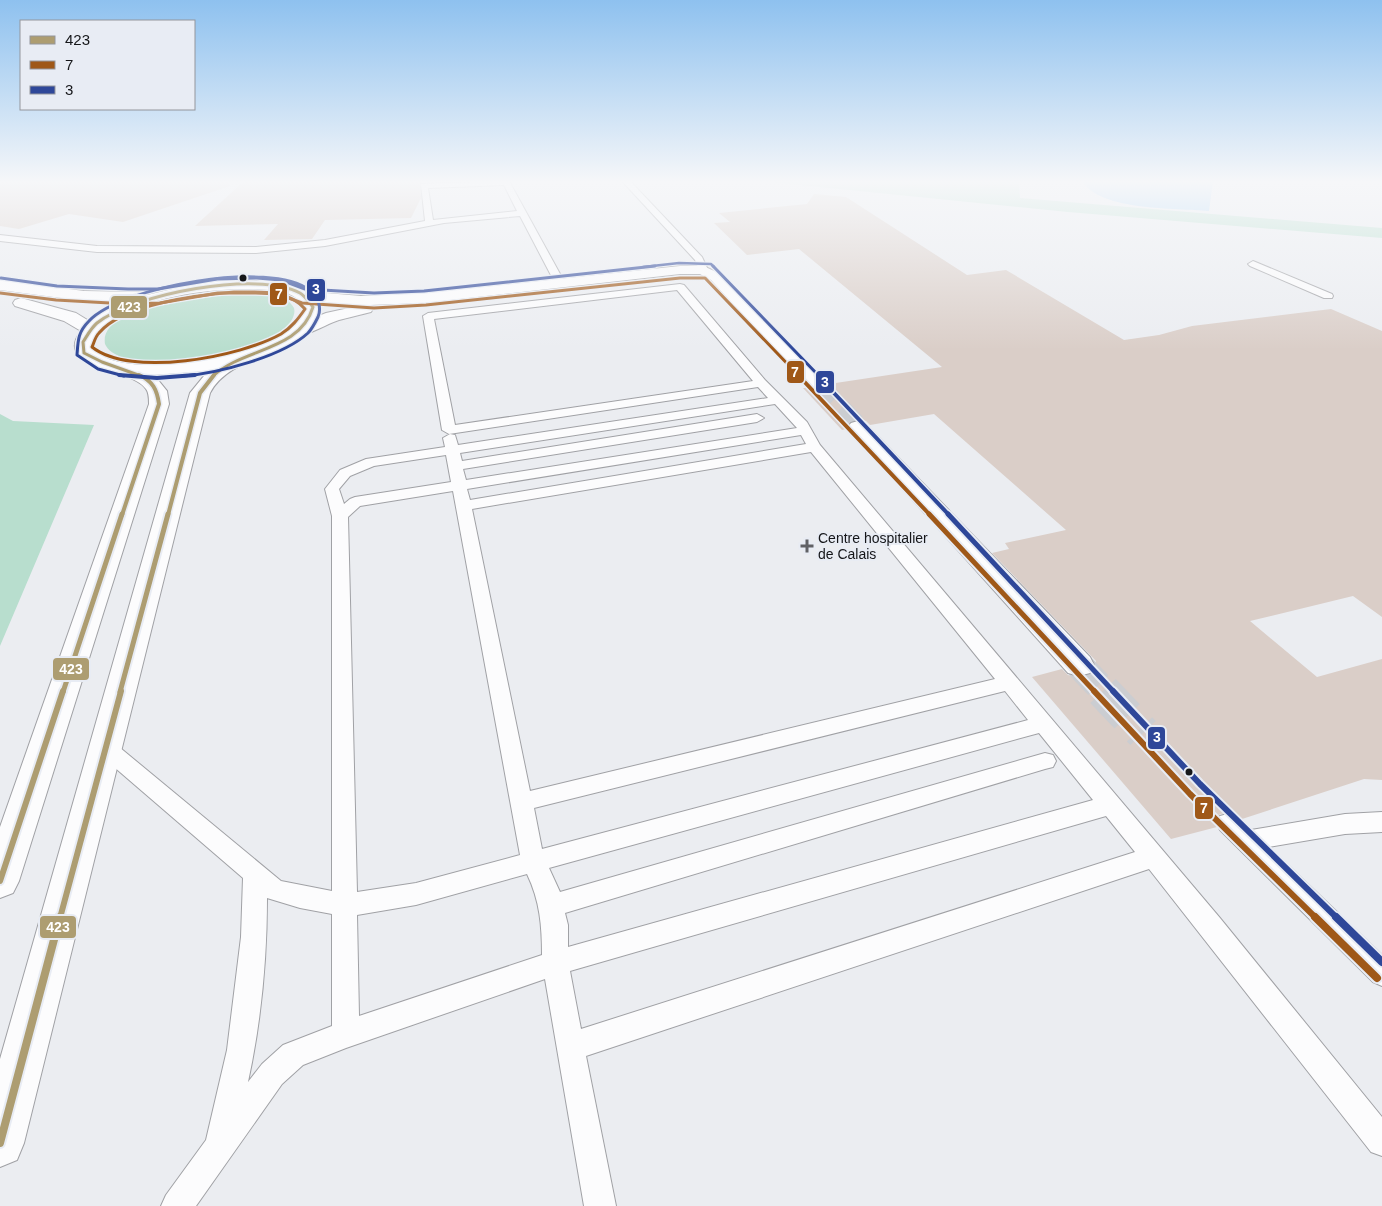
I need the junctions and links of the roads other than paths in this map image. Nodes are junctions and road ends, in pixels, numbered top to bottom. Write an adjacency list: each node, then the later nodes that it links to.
1 (353, 237): 4 (lane)
2 (535, 237): 7 (lane)
3 (679, 237): 6 (lane)
4 (0, 238)
5 (1254, 264): 11 (lane)
6 (703, 270): 7 (street); 20 (street)
7 (560, 284): 12 (street)
8 (0, 285): 9 (street)
9 (159, 296): 10 (street); 15 (street)
10 (304, 296): 12 (street); 16 (street)
11 (1328, 296)
12 (425, 298): 14 (lane); 16 (street)
13 (0, 300): 15 (street)
14 (428, 316): 19 (lane); 24 (lane)
15 (90, 329): 18 (street)
16 (300, 330): 17 (street)
17 (246, 356): 18 (street); 32 (street)
18 (127, 369): 42 (street)
19 (761, 383): 21 (lane); 24 (lane)
20 (818, 386)
21 (778, 400): 25 (lane); 26 (lane)
22 (757, 418): 26 (lane)
23 (858, 427): 29 (street)
24 (449, 430): 26 (lane)
25 (809, 439): 26 (lane); 27 (lane); 30 (lane)
26 (456, 467): 27 (lane); 28 (lane); 28 (lane)
27 (464, 506): 34 (lane)
28 (340, 516): 43 (lane)
29 (1080, 665)
30 (1009, 683): 31 (lane); 34 (lane)
31 (1043, 724): 35 (lane); 40 (lane)
32 (106, 748): 41 (lane); 50 (street)
33 (1045, 761): 44 (lane)
34 (521, 802): 40 (lane)
35 (1110, 805): 39 (lane); 45 (lane)
36 (1382, 822): 38 (lane)
37 (1228, 824): 38 (lane)
38 (1246, 841): 46 (lane)
39 (1152, 856): 48 (lane); 49 (lane)
40 (533, 861): 43 (lane); 44 (lane)
41 (254, 874): 43 (lane); 51 (lane)
42 (0, 881)
43 (344, 904): 47 (lane)
44 (551, 906): 45 (lane)
45 (555, 963): 47 (lane); 48 (lane)
46 (1382, 973)
47 (346, 1034): 51 (lane)
48 (570, 1047): 53 (lane)
49 (1382, 1141)
50 (0, 1142)
51 (219, 1148): 52 (lane)
52 (176, 1206)
53 (600, 1206)

